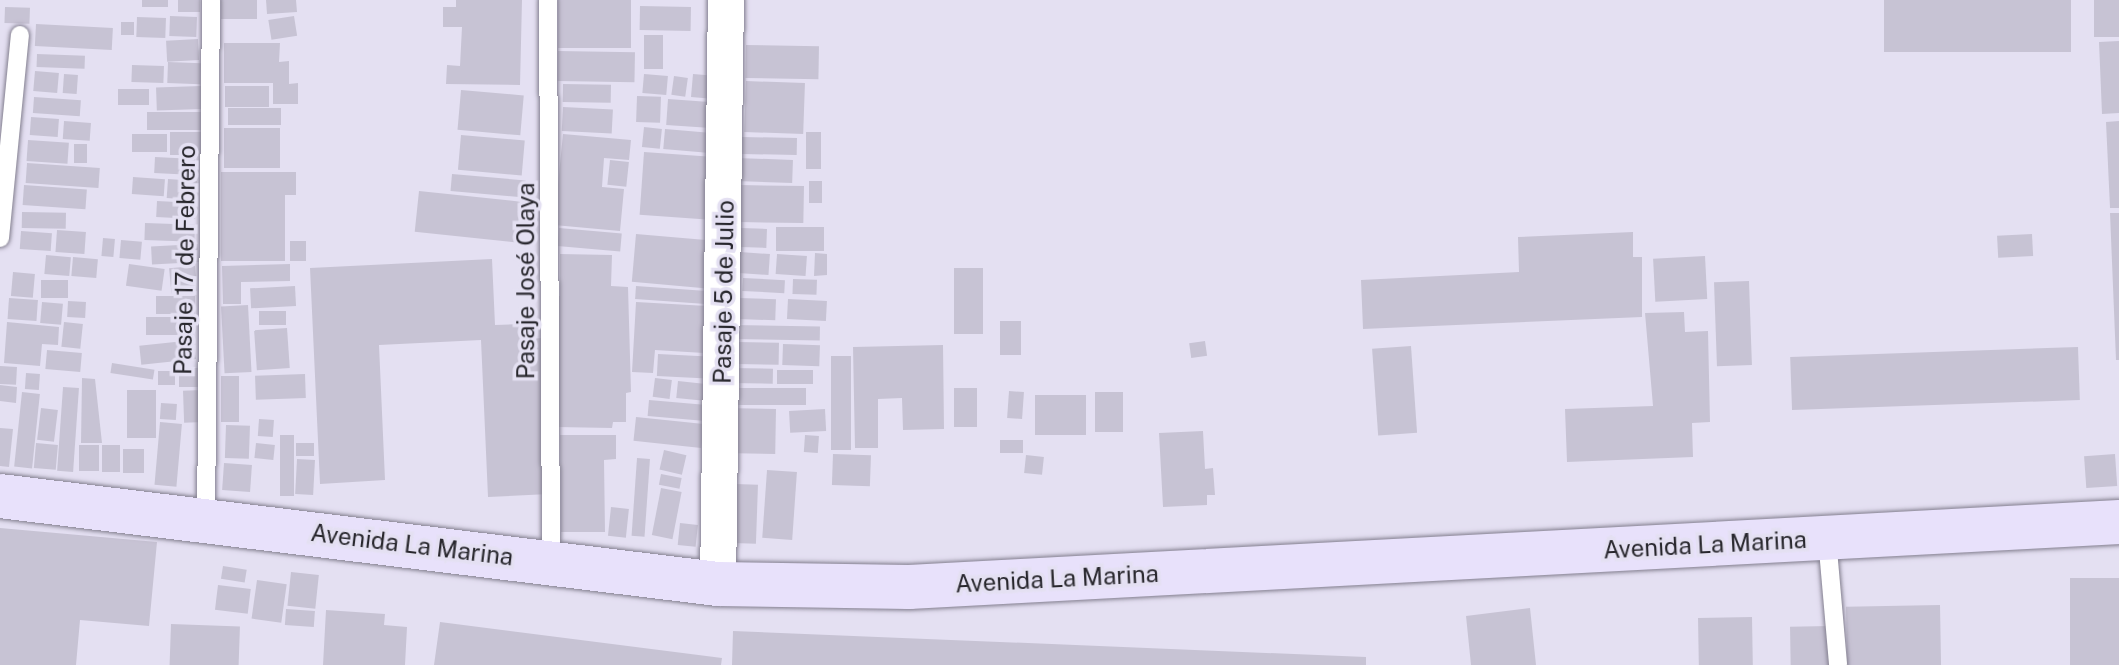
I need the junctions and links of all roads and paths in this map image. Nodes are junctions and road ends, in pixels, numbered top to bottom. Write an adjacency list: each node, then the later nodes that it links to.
1 (211, 0): 7 (lane, Pasaje 17 de Febrero)
2 (548, 0): 10 (lane, Pasaje José Olaya)
3 (726, 0): 11 (street, Pasaje 5 de Julio)
4 (20, 35): 5 (lane)
5 (0, 238)
6 (0, 496): 7 (main road, Avenida La Marina)
7 (206, 520): 10 (main road, Avenida La Marina)
8 (2119, 522): 9 (main road, Avenida La Marina)
9 (1827, 538): 11 (main road, Avenida La Marina); 12 (lane)
10 (551, 562): 11 (main road, Avenida La Marina)
11 (718, 584)
12 (1838, 665)

